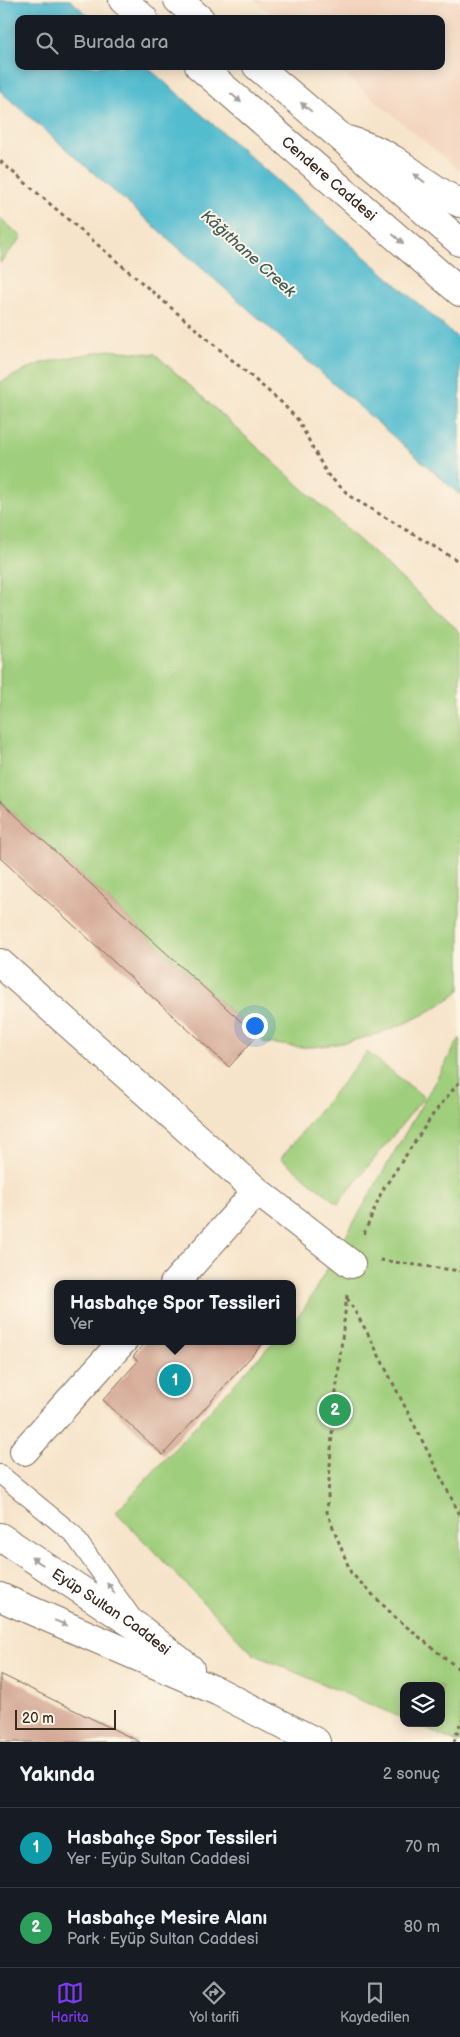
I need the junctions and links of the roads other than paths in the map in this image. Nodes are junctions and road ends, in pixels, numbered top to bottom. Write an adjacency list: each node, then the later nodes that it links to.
1 (123, 0): 3 (main road)
2 (178, 0): 4 (main road)
3 (140, 15)
4 (195, 15)
5 (204, 70): 10 (main road, Cendere Caddesi, one-way to 10)
6 (262, 70): 7 (main road, one-way to 6)
7 (343, 138): 8 (main road, one-way to 7); 9 (main road)
8 (460, 203)
9 (460, 242)
10 (460, 292)
11 (0, 963): 12 (main road)
12 (257, 1191): 13 (main road); 14 (main road)
13 (354, 1257)
14 (178, 1280)
15 (119, 1345): 16 (main road)
16 (24, 1451)
17 (0, 1474): 20 (lane, one-way to 17)
18 (0, 1537): 20 (main road, Eyüp Sultan Caddesi, one-way to 18)
19 (0, 1597): 21 (main road, Eyüp Sultan Caddesi, one-way to 21)
20 (139, 1628): 21 (main road, Eyüp Sultan Caddesi)
21 (219, 1692): 22 (main road, Eyüp Sultan Caddesi)
22 (316, 1742)

